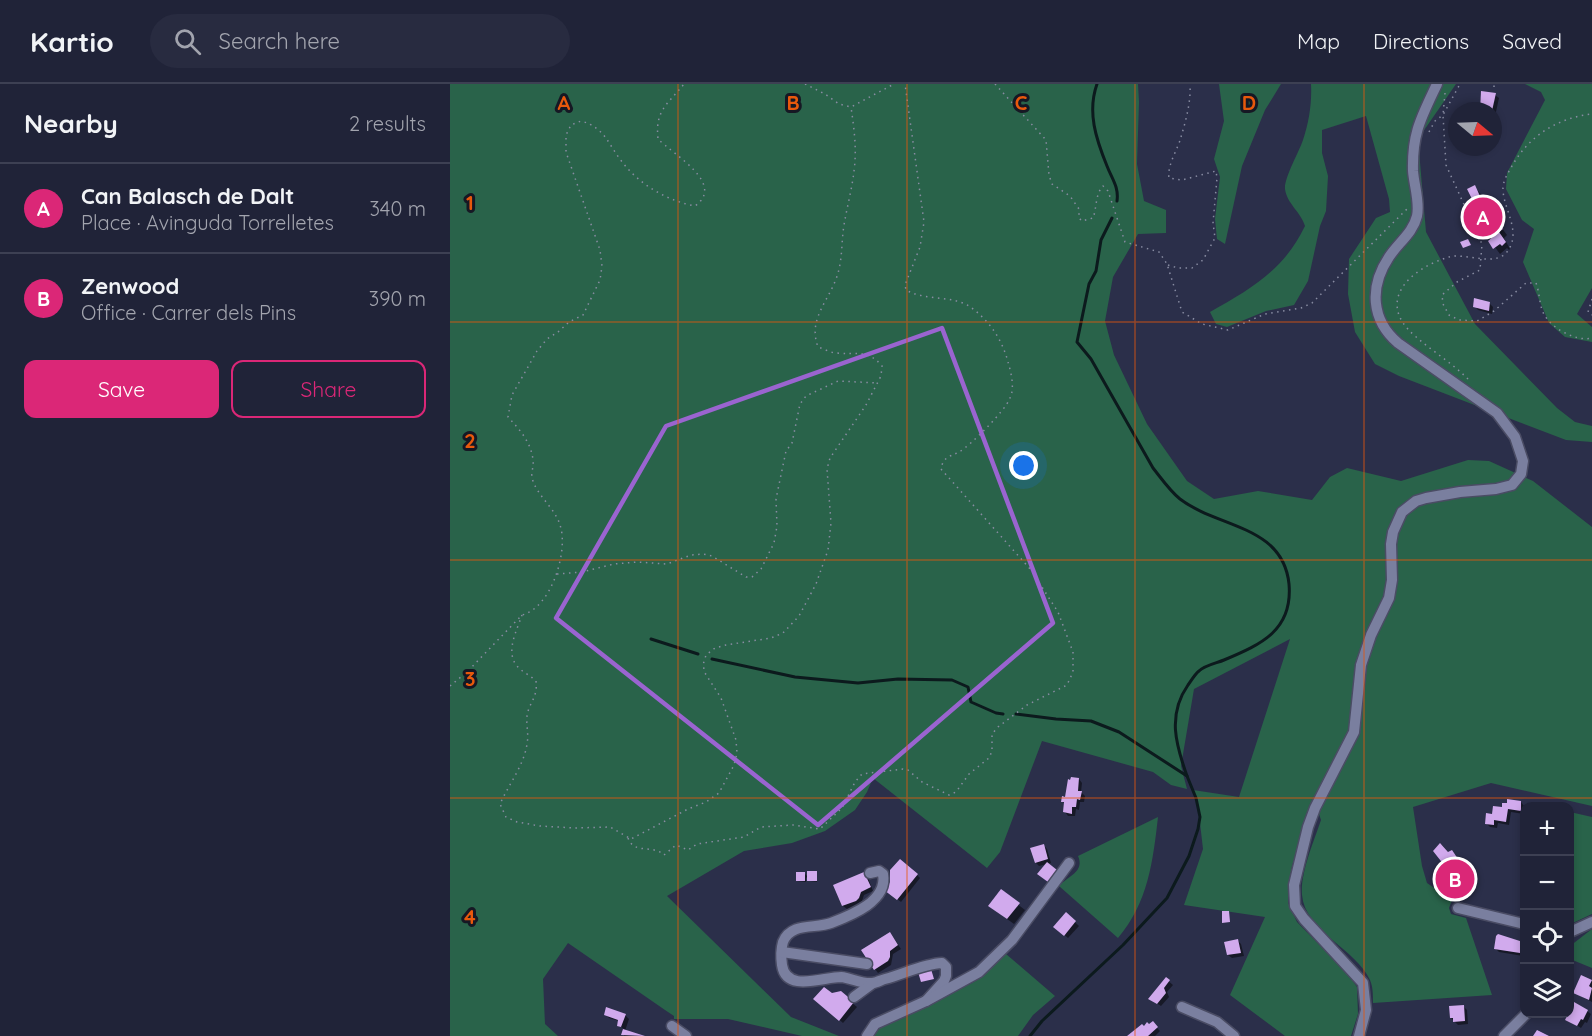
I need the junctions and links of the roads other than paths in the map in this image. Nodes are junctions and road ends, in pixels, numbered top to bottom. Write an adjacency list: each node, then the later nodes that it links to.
1 (1437, 84): 21 (street)
2 (1069, 863): 14 (street)
3 (870, 873): 5 (street)
4 (888, 896): 5 (street)
5 (874, 900): 10 (street)
6 (1458, 908): 8 (street)
7 (1592, 922): 9 (street)
8 (1520, 923)
9 (1574, 930)
10 (782, 952): 11 (street); 12 (street)
11 (867, 964)
12 (873, 983): 13 (street); 14 (street)
13 (854, 997)
14 (926, 1001): 19 (street)
15 (1182, 1007): 20 (street)
16 (1522, 1018): 22 (street)
17 (672, 1026): 18 (street)
18 (686, 1036)
19 (867, 1036)
20 (1234, 1036)
21 (1359, 1036)
22 (1504, 1036)

